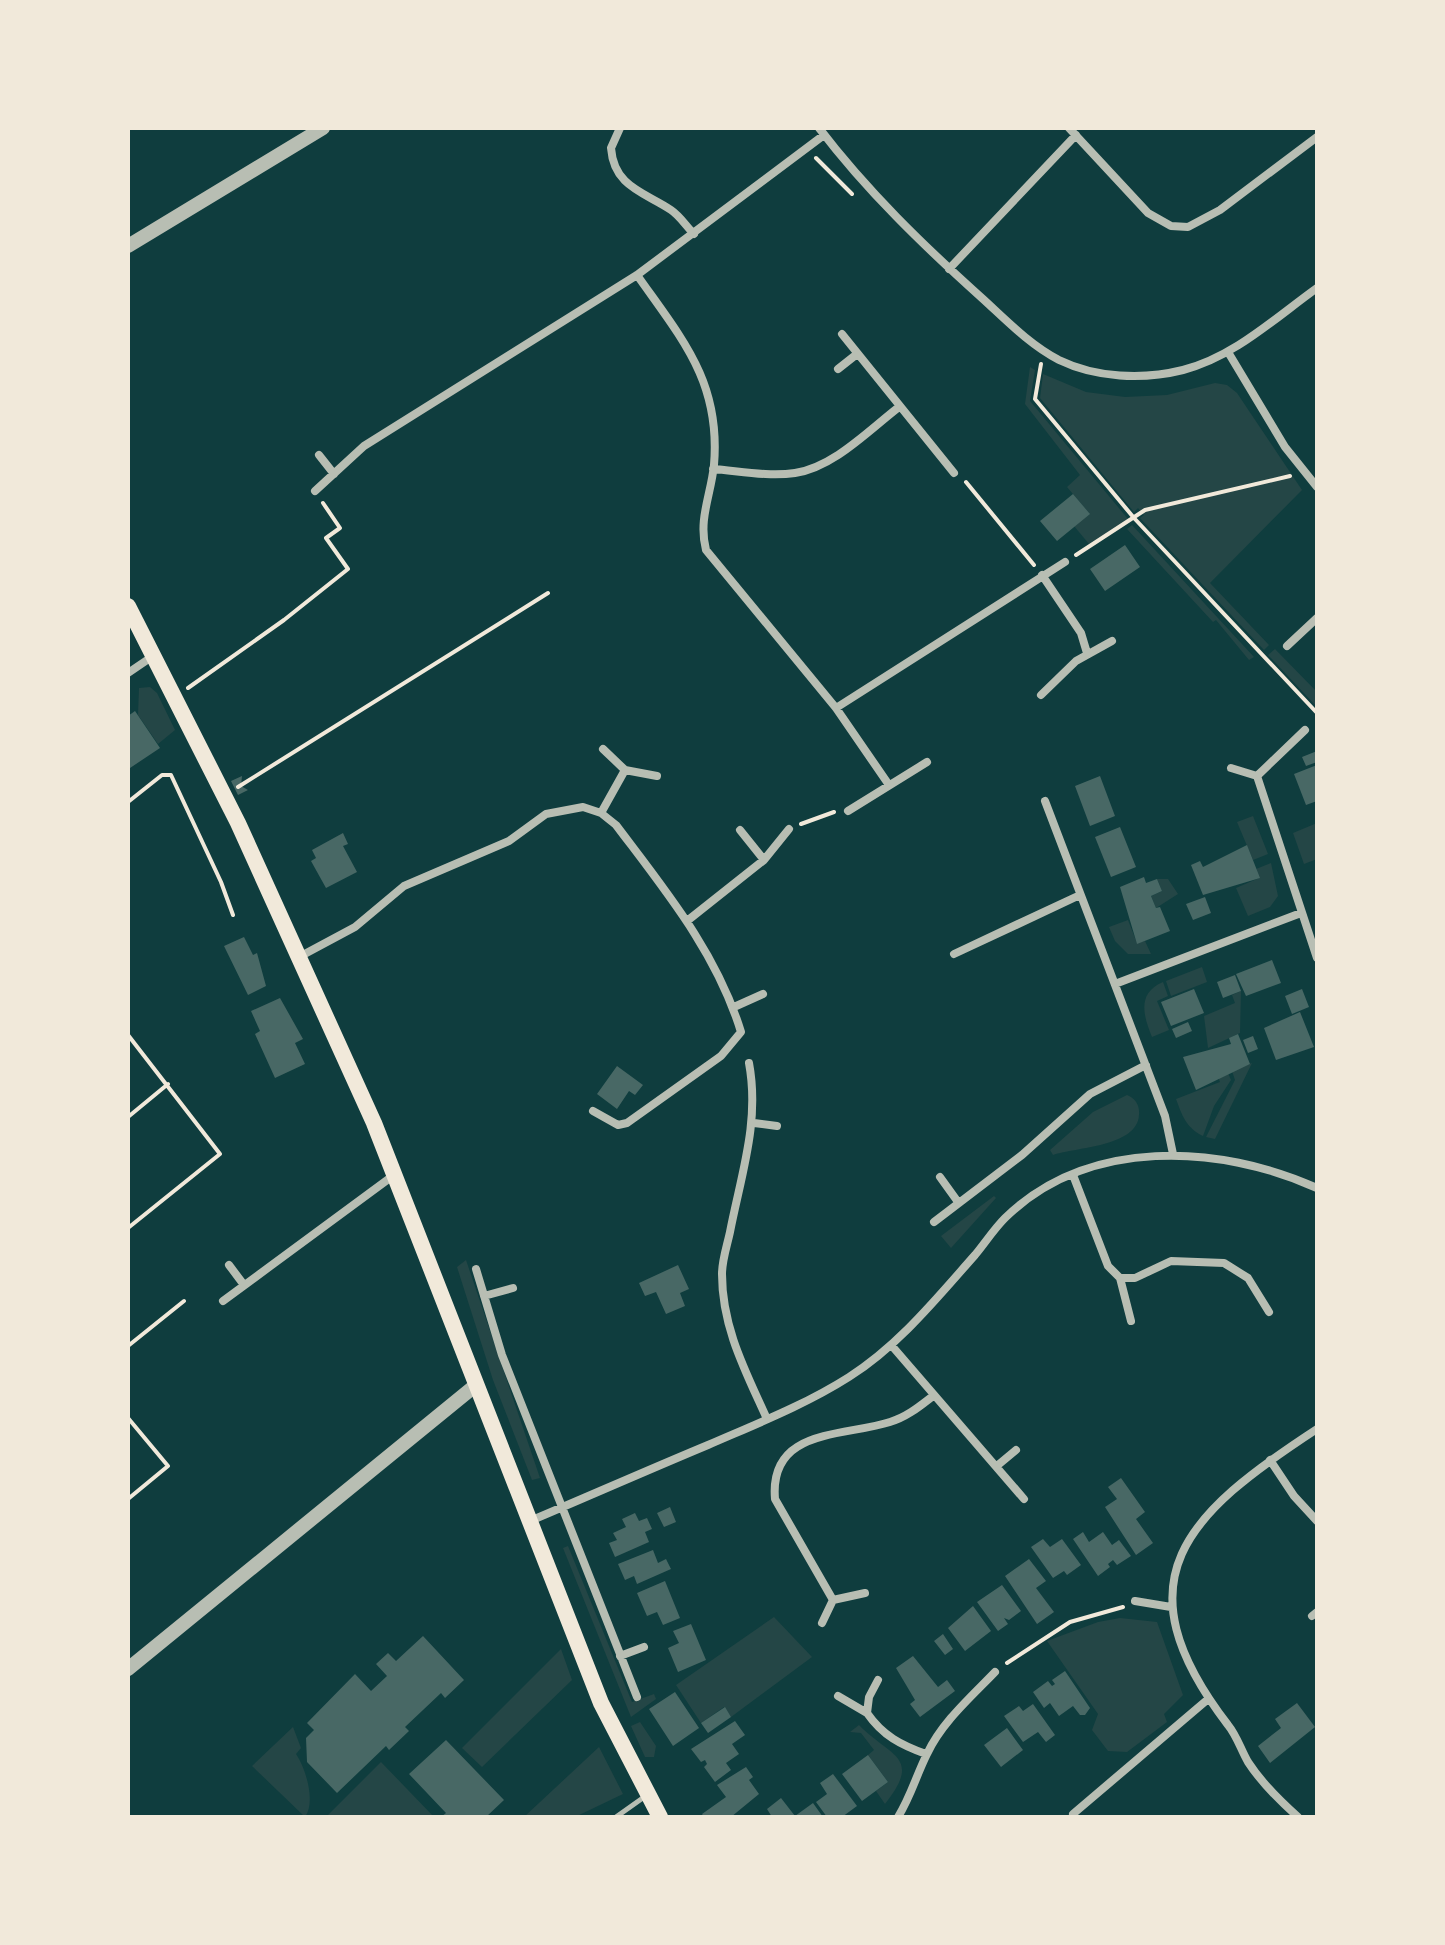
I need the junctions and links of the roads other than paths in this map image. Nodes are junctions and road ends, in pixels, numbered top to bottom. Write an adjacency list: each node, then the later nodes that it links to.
1 (323, 128): 7 (street)
2 (620, 128): 6 (street)
3 (822, 131): 6 (street); 8 (street)
4 (1072, 131): 5 (street); 8 (street)
5 (1317, 137)
6 (694, 234): 9 (street)
7 (128, 246)
8 (949, 269): 12 (street)
9 (637, 275): 17 (street); 19 (street)
10 (1317, 288): 12 (street)
11 (842, 334): 13 (street)
12 (1228, 352): 20 (street)
13 (857, 354): 14 (street); 15 (street)
14 (838, 369)
15 (899, 407): 17 (street); 18 (street)
16 (319, 455): 19 (street)
17 (713, 469): 32 (street)
18 (954, 473)
19 (334, 474): 21 (street)
20 (1317, 487)
21 (315, 491)
22 (1065, 562): 23 (street)
23 (1042, 575): 28 (street); 32 (street)
24 (128, 606): 29 (main road)
25 (1317, 618): 27 (street)
26 (1112, 641): 28 (street)
27 (1287, 646)
28 (1087, 653): 31 (street)
29 (154, 656): 30 (street); 51 (main road)
30 (128, 673)
31 (1041, 695)
32 (836, 708): 40 (street)
33 (1305, 730): 39 (street)
34 (603, 749): 37 (street)
35 (927, 762): 40 (street)
36 (1231, 768): 39 (street)
37 (625, 770): 38 (street); 43 (street)
38 (657, 776)
39 (1257, 776): 48 (street)
40 (889, 785): 42 (street)
41 (1045, 801): 47 (street)
42 (848, 811)
43 (601, 813): 49 (street); 51 (street)
44 (789, 829): 46 (street)
45 (740, 830): 46 (street)
46 (764, 860): 49 (street)
47 (1080, 895): 50 (street); 53 (street)
48 (1301, 913): 52 (street); 53 (street)
49 (687, 921): 55 (street)
50 (954, 954)
51 (299, 957): 62 (main road)
52 (1317, 958)
53 (1115, 984): 57 (street)
54 (763, 994): 55 (street)
55 (734, 1007): 58 (street)
56 (749, 1063): 59 (street)
57 (1146, 1065): 61 (street); 66 (street)
58 (593, 1111)
59 (754, 1123): 60 (street); 80 (street)
60 (777, 1126)
61 (1173, 1154): 63 (street); 65 (street)
62 (394, 1175): 71 (street); 78 (main road)
63 (1073, 1175): 70 (street); 77 (street)
64 (940, 1177): 66 (street)
65 (1317, 1188)
66 (958, 1202): 67 (street)
67 (934, 1222)
68 (229, 1265): 71 (street)
69 (476, 1269): 73 (street)
70 (1120, 1278): 75 (street); 76 (street)
71 (244, 1285): 74 (street)
72 (513, 1288): 73 (street)
73 (484, 1296): 86 (street)
74 (223, 1301)
75 (1269, 1312)
76 (1131, 1321)
77 (892, 1346): 79 (street); 80 (street)
78 (476, 1385): 87 (main road); 96 (street)
79 (933, 1396): 84 (street); 90 (street)
80 (767, 1419): 86 (street)
81 (1317, 1429): 83 (street)
82 (1016, 1450): 84 (street)
83 (1270, 1460): 88 (street); 92 (street)
84 (998, 1465): 85 (street)
85 (1024, 1499)
86 (561, 1508): 87 (street); 95 (street)
87 (529, 1521): 104 (main road)
88 (1317, 1521)
89 (865, 1593): 90 (street)
90 (833, 1600): 93 (street)
91 (1135, 1601): 92 (street)
92 (1171, 1607): 101 (street)
93 (822, 1623)
94 (644, 1647): 95 (street)
95 (620, 1656): 100 (street)
96 (128, 1669)
97 (995, 1672): 103 (street)
98 (878, 1680): 102 (street)
99 (838, 1696): 102 (street)
100 (637, 1697)
101 (1207, 1700): 105 (street); 109 (street)
102 (867, 1713): 103 (street)
103 (926, 1754): 108 (street)
104 (648, 1795): 106 (lane); 107 (main road)
105 (1073, 1814)
106 (616, 1817)
107 (660, 1817)
108 (898, 1817)
109 (1298, 1817)

